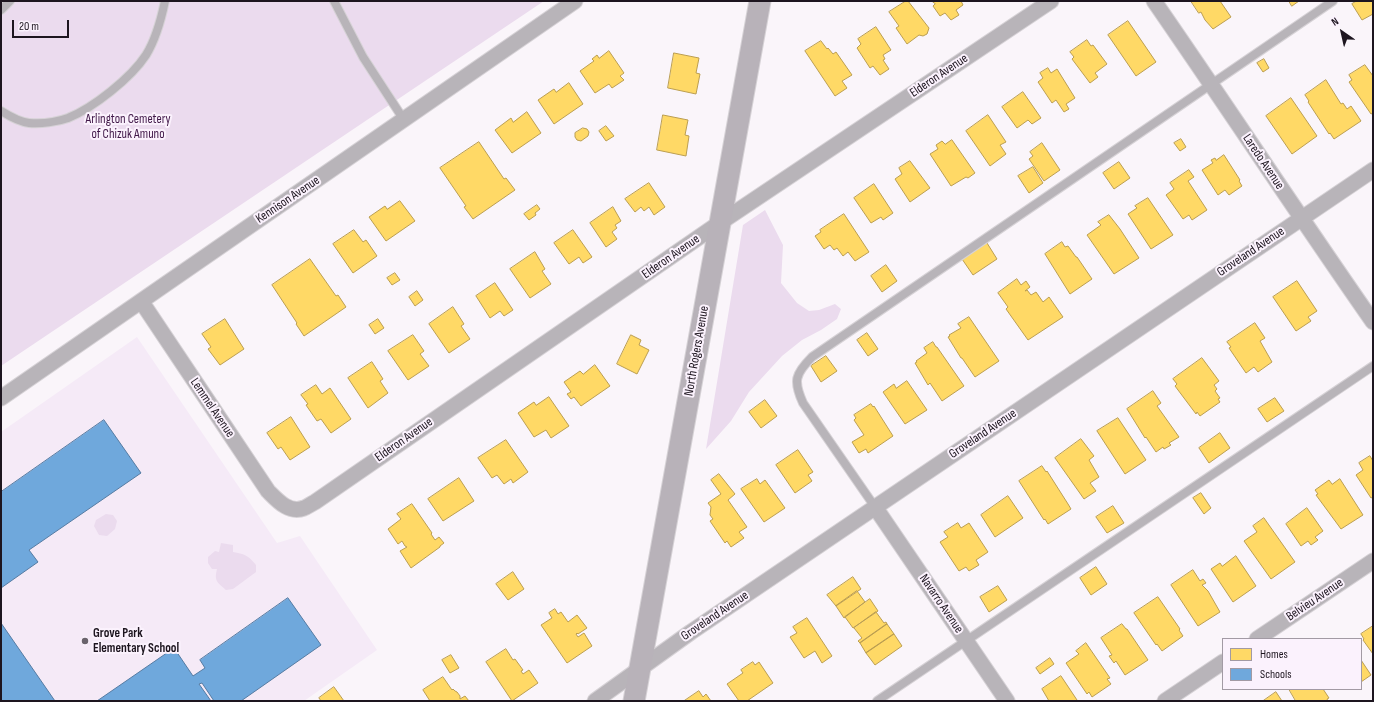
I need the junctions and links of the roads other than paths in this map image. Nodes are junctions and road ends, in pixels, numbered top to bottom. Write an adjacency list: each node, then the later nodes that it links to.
1 (10, 1): 9 (lane)
2 (165, 1): 11 (lane)
3 (334, 1): 12 (lane)
4 (575, 1): 12 (street, Kennison Avenue)
5 (760, 1): 15 (street, North Rogers Avenue)
6 (1051, 1): 15 (street, Elderon Avenue)
7 (1154, 1): 10 (street, Laredo Avenue)
8 (1333, 1): 10 (lane)
9 (1, 10)
10 (1211, 83): 14 (street, Laredo Avenue); 20 (lane)
11 (1, 111)
12 (404, 120): 16 (street, Kennison Avenue)
13 (1373, 170): 14 (street, Groveland Avenue)
14 (1301, 219): 17 (street, Laredo Avenue); 20 (street, Groveland Avenue)
15 (720, 222): 21 (street, Elderon Avenue); 26 (street, North Rogers Avenue)
16 (141, 301): 19 (street, Kennison Avenue); 21 (street, Lemmel Avenue)
17 (1373, 322)
18 (1373, 366): 24 (lane)
19 (1, 398)
20 (875, 508): 24 (street, Navarro Avenue); 26 (street, Groveland Avenue)
21 (290, 509)
22 (1373, 561): 23 (street, Belvieu Avenue)
23 (1258, 638)
24 (966, 640): 29 (lane); 30 (street, Navarro Avenue)
25 (1222, 663): 31 (street)
26 (639, 670): 27 (street, Groveland Avenue); 28 (street, North Rogers Avenue)
27 (596, 701)
28 (634, 701)
29 (876, 701)
30 (1007, 701)
31 (1165, 701)

